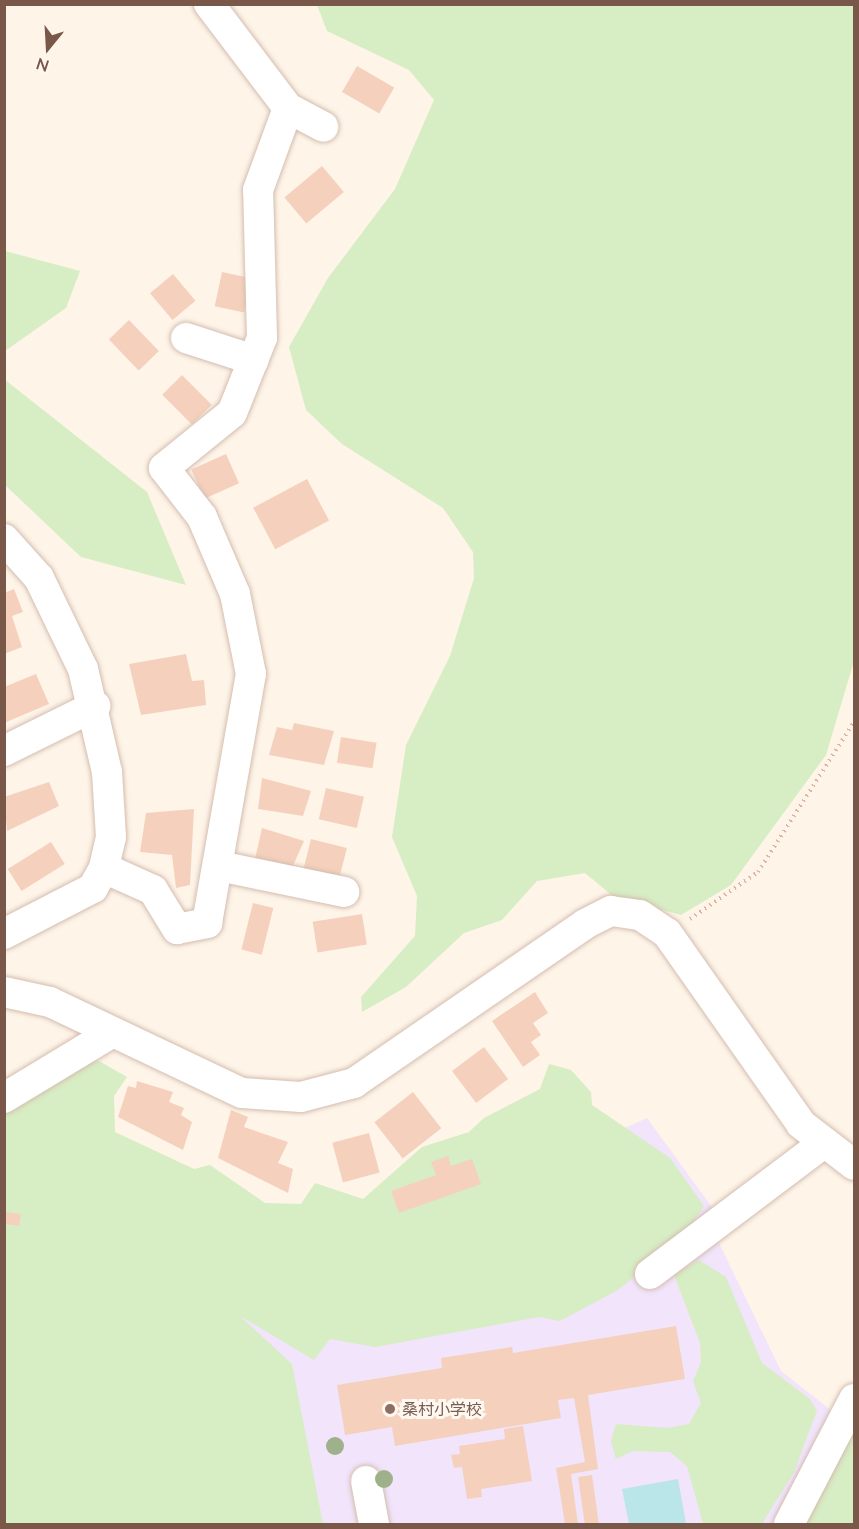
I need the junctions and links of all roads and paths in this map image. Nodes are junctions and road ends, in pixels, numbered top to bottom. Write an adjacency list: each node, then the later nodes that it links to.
1 (209, 4): 2 (street)
2 (288, 108): 3 (street); 5 (street)
3 (323, 127)
4 (186, 338): 5 (street)
5 (254, 360): 10 (street)
6 (9, 552): 7 (street)
7 (95, 706): 9 (street); 11 (street)
8 (855, 722): 13 (path)
9 (4, 750)
10 (219, 866): 11 (street); 12 (street)
11 (104, 868): 14 (street)
12 (344, 892)
13 (667, 933): 16 (street); 18 (street)
14 (4, 934)
15 (4, 992): 16 (street)
16 (112, 1032): 17 (street)
17 (4, 1098)
18 (824, 1143): 19 (street); 20 (street)
19 (855, 1165)
20 (650, 1274)
21 (855, 1399): 24 (street)
22 (366, 1481): 23 (street)
23 (374, 1524)
24 (789, 1524)

